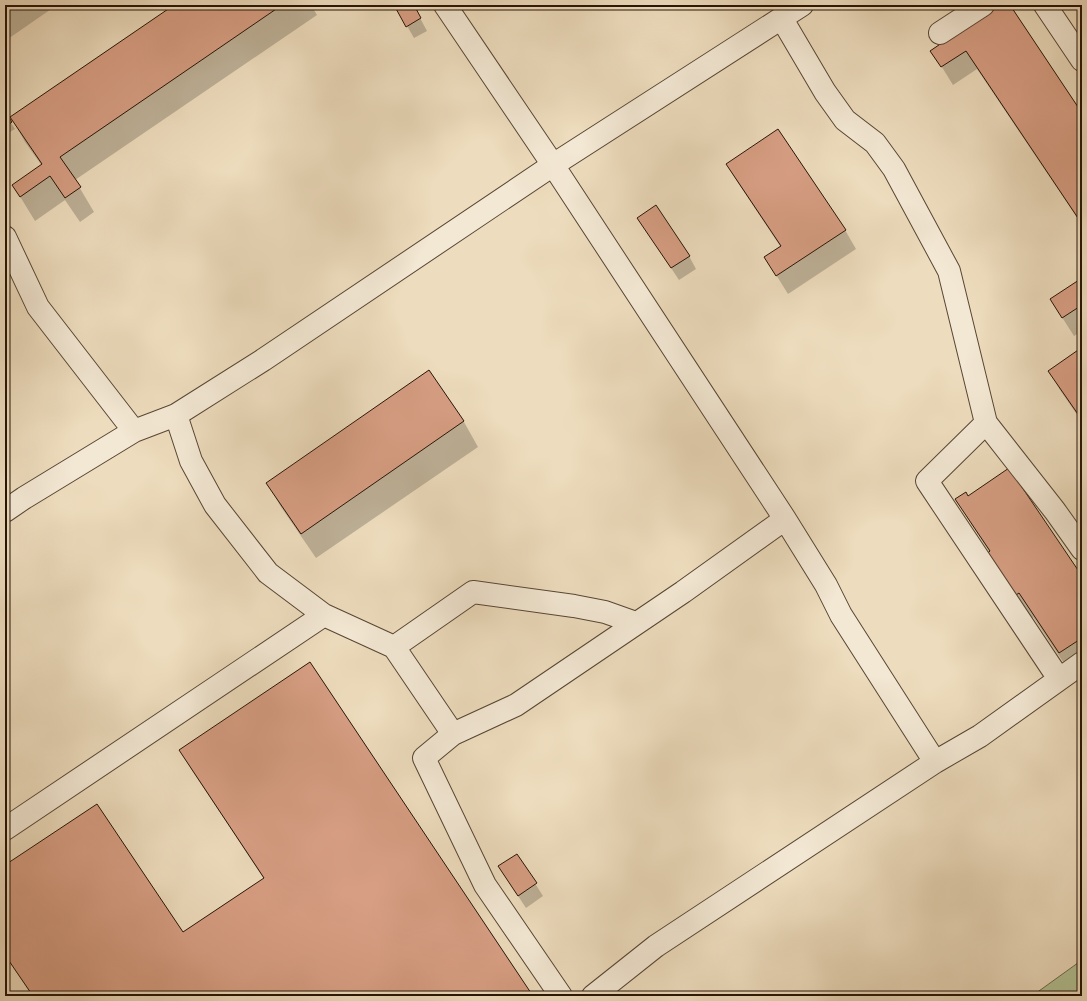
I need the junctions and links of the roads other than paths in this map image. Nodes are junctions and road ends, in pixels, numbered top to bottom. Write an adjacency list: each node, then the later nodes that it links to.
1 (446, 5): 8 (lane)
2 (802, 5): 5 (lane)
3 (983, 5): 6 (lane)
4 (1045, 5): 7 (lane)
5 (782, 19): 8 (lane); 11 (lane)
6 (940, 33)
7 (1082, 60)
8 (553, 165): 10 (lane); 14 (lane)
9 (5, 237): 12 (lane)
10 (176, 415): 12 (lane); 16 (lane)
11 (986, 423): 15 (lane); 20 (lane)
12 (134, 431): 13 (lane)
13 (5, 511)
14 (785, 519): 17 (lane); 22 (lane)
15 (1082, 550)
16 (324, 615): 18 (lane); 23 (lane)
17 (636, 623): 18 (lane); 21 (lane)
18 (394, 647): 21 (lane)
19 (1082, 663): 20 (lane)
20 (1059, 679): 22 (lane)
21 (453, 734): 24 (lane)
22 (935, 762): 25 (lane)
23 (5, 829)
24 (561, 996)
25 (593, 996)

